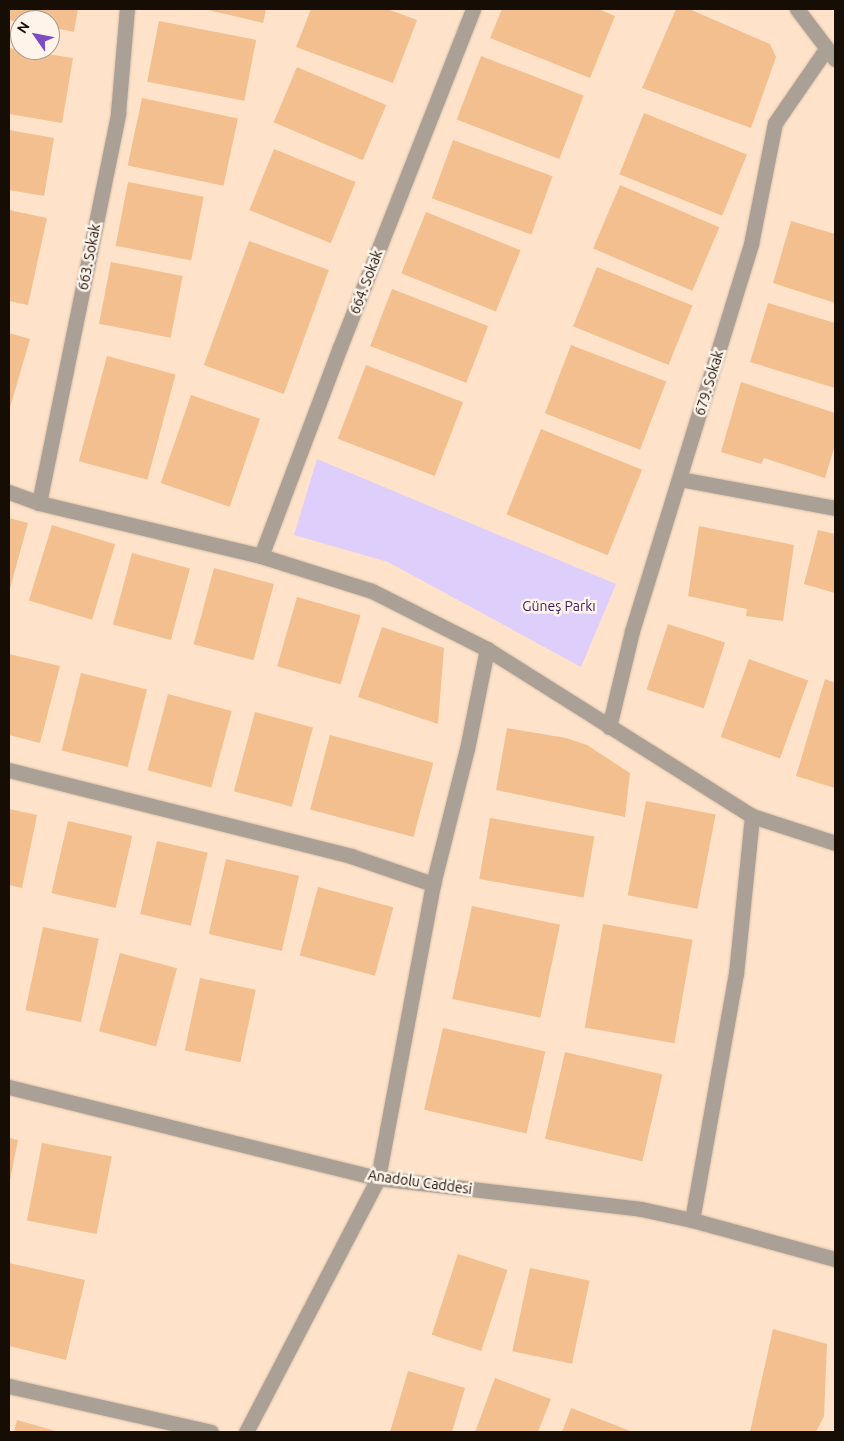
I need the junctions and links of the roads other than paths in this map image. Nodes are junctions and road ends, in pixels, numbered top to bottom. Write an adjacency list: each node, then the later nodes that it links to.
1 (127, 9): 7 (street, 663. Sokak)
2 (473, 9): 9 (street, 664. Sokak)
3 (798, 9): 4 (street)
4 (830, 54): 5 (street, 679. Sokak)
5 (680, 479): 8 (street); 11 (street, 679. Sokak)
6 (9, 492): 7 (street)
7 (39, 503): 9 (street)
8 (835, 508)
9 (261, 556): 10 (street)
10 (487, 649): 11 (street); 15 (street)
11 (610, 727): 13 (street)
12 (9, 770): 15 (street)
13 (752, 816): 14 (street); 18 (street)
14 (835, 843)
15 (433, 884): 17 (street)
16 (9, 1087): 17 (street, Anadolu Caddesi)
17 (378, 1178): 18 (street, Anadolu Caddesi); 22 (street)
18 (692, 1220): 19 (street, Anadolu Caddesi)
19 (835, 1259)
20 (9, 1386): 21 (street)
21 (211, 1432)
22 (246, 1432)

